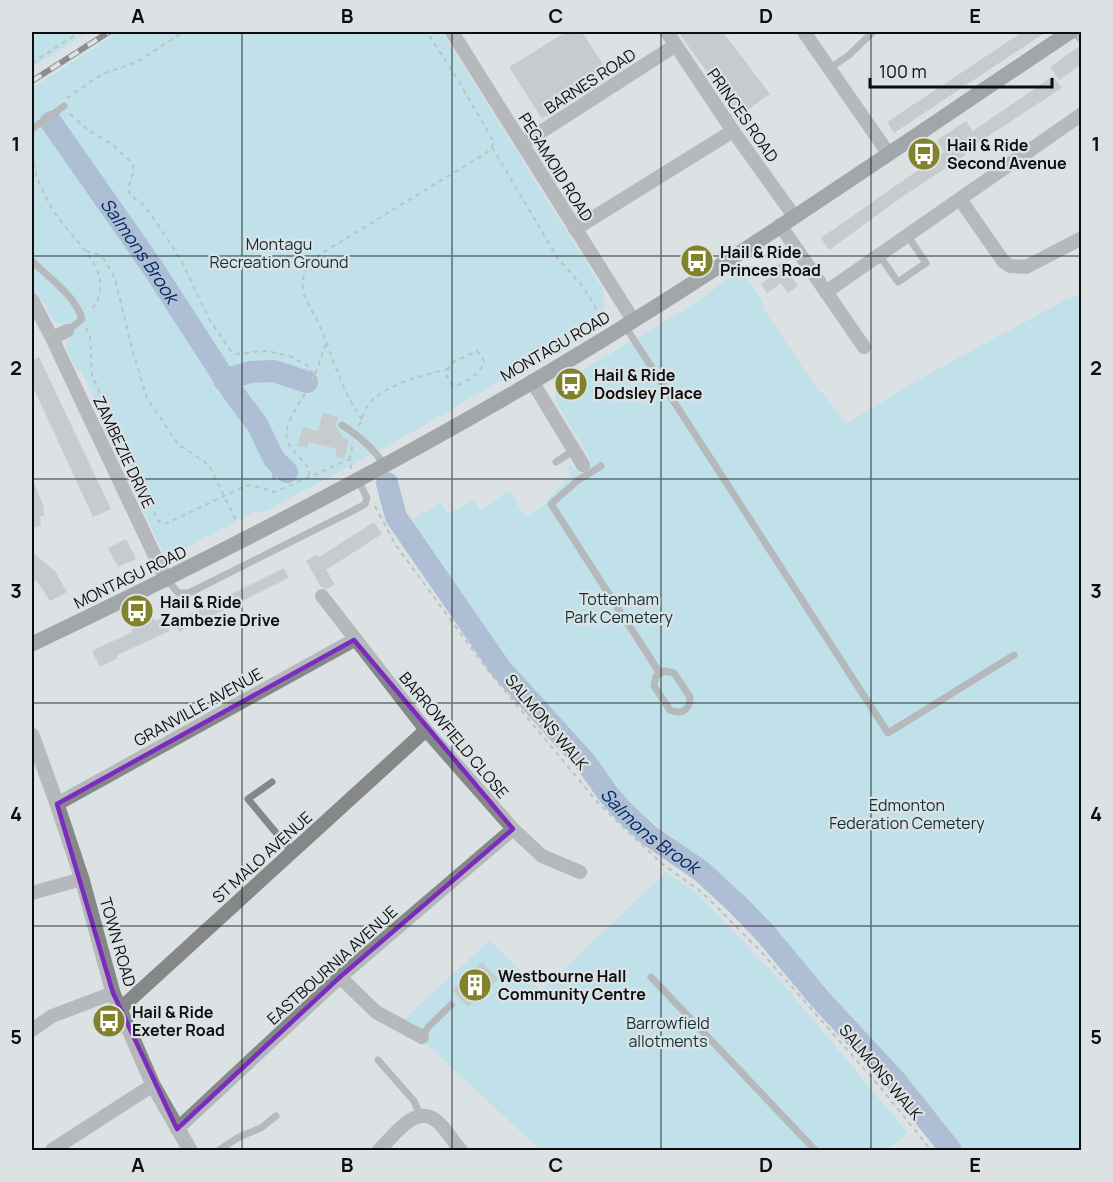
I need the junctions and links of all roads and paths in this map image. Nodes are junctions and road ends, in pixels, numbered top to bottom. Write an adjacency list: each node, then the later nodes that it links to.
1 (80, 32): 12 (path)
2 (183, 32): 14 (path)
3 (427, 32): 20 (path)
4 (452, 32): 19 (street, PEGAMOID ROAD)
5 (667, 32): 11 (street, PRINCES ROAD)
6 (804, 32): 13 (street)
7 (873, 32): 13 (lane)
8 (1070, 32): 21 (main road, MONTAGU ROAD)
9 (1078, 32): 10 (street)
10 (1082, 36)
11 (676, 45): 18 (street, PRINCES ROAD); 19 (street, BARNES ROAD)
12 (32, 63)
13 (829, 69): 21 (street)
14 (64, 106): 17 (lane)
15 (1082, 114): 23 (street)
16 (71, 116): 42 (path)
17 (32, 129)
18 (734, 131): 24 (street, PRINCES ROAD); 26 (street)
19 (522, 144): 26 (street, PEGAMOID ROAD)
20 (492, 147): 35 (path); 39 (path)
21 (888, 153): 24 (main road, MONTAGU ROAD)
22 (32, 154): 29 (path)
23 (960, 199): 27 (street); 28 (street)
24 (794, 216): 25 (main road, MONTAGU ROAD)
25 (780, 225): 32 (street); 36 (main road, MONTAGU ROAD)
26 (575, 229): 36 (street, PEGAMOID ROAD)
27 (907, 236): 30 (street); 30 (lane)
28 (1082, 238)
29 (86, 251): 34 (path); 55 (path)
30 (879, 255): 32 (street)
31 (32, 261): 34 (lane)
32 (826, 292): 40 (street)
33 (32, 300): 38 (street, ZAMBEZIE DRIVE)
34 (82, 319): 37 (lane); 55 (path)
35 (606, 323)
36 (629, 323): 43 (main road, MONTAGU ROAD); 62 (lane)
37 (67, 331): 38 (street)
38 (52, 338): 58 (street, ZAMBEZIE DRIVE)
39 (326, 343): 42 (path); 44 (path)
40 (864, 347)
41 (448, 369): 41 (path); 44 (path)
42 (315, 377): 54 (path)
43 (532, 381): 47 (street); 50 (main road, MONTAGU ROAD)
44 (362, 420): 46 (path)
45 (342, 425): 46 (lane)
46 (356, 434): 48 (path); 50 (lane)
47 (574, 450): 49 (lane); 52 (street)
48 (350, 459): 53 (path); 54 (path)
49 (556, 462)
50 (384, 465): 53 (main road, MONTAGU ROAD)
51 (601, 466): 52 (lane)
52 (586, 470): 63 (lane)
53 (354, 474): 56 (lane); 58 (main road, MONTAGU ROAD)
54 (309, 476): 55 (path)
55 (224, 497): 57 (path)
56 (367, 498): 58 (lane); 91 (path, SALMONS WALK)
57 (237, 523)
58 (168, 580): 61 (main road, MONTAGU ROAD)
59 (322, 596): 60 (street, BARROWFIELD CLOSE)
60 (354, 640): 64 (street, BARROWFIELD CLOSE); 67 (street, GRANVILLE AVENUE)
61 (32, 644)
62 (1014, 655)
63 (659, 672): 63 (lane)
64 (426, 730): 68 (street, BARROWFIELD CLOSE); 69 (street, ST MALO AVENUE)
65 (32, 735): 67 (street, TOWN ROAD)
66 (273, 782): 69 (lane)
67 (57, 804): 71 (street, TOWN ROAD)
68 (513, 829): 70 (street, BARROWFIELD CLOSE); 73 (street, EASTBOURNIA AVENUE)
69 (292, 852): 77 (street, ST MALO AVENUE)
70 (580, 872)
71 (82, 879): 72 (street); 75 (street, TOWN ROAD)
72 (32, 893)
73 (340, 977): 79 (street); 84 (street, EASTBOURNIA AVENUE)
74 (651, 977): 90 (lane)
75 (113, 993): 77 (street, TOWN ROAD); 78 (street)
76 (451, 1005): 79 (lane)
77 (120, 1009): 81 (street, TOWN ROAD)
78 (32, 1030)
79 (422, 1037)
80 (378, 1060): 82 (lane)
81 (153, 1085): 84 (street, TOWN ROAD); 85 (street)
82 (420, 1115): 88 (street); 89 (street)
83 (276, 1116): 87 (lane)
84 (177, 1129): 86 (street, TOWN ROAD)
85 (52, 1150)
86 (190, 1150)
87 (219, 1150)
88 (379, 1150)
89 (461, 1150)
90 (815, 1150)
91 (931, 1150)

